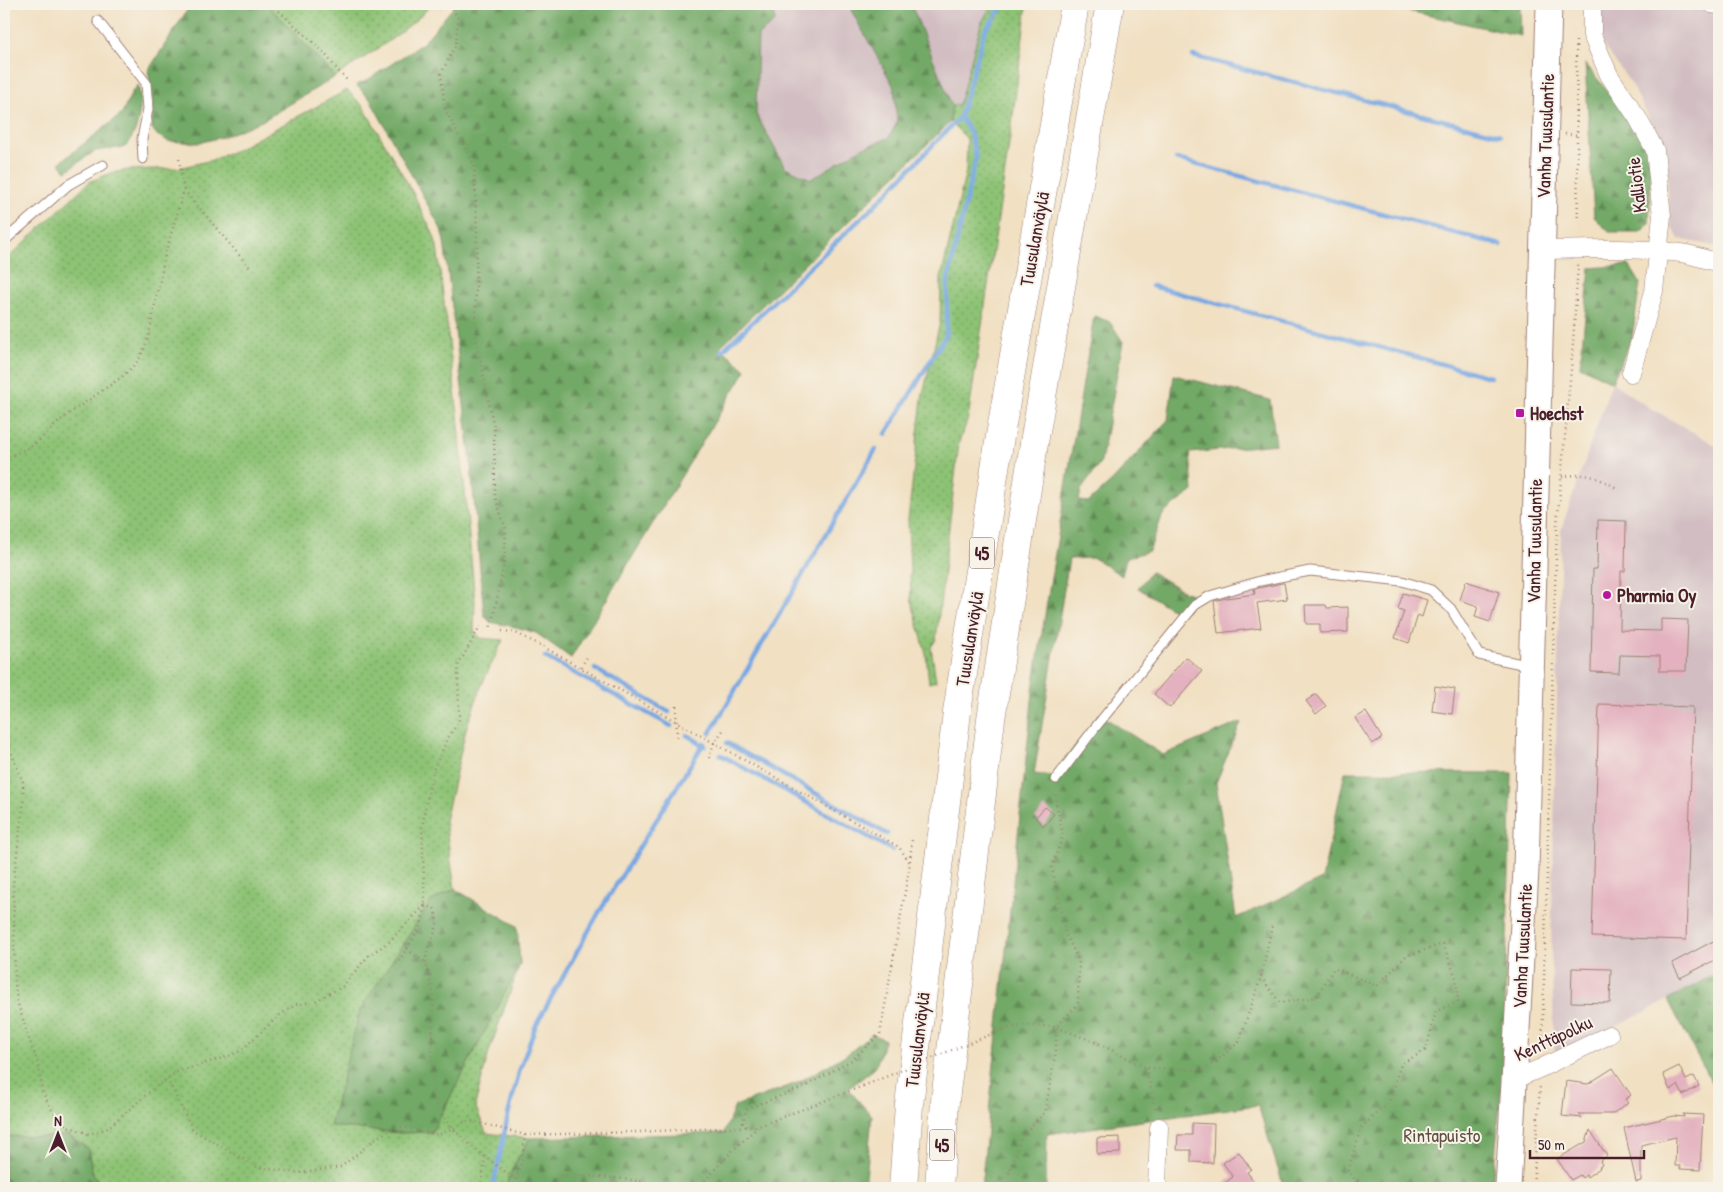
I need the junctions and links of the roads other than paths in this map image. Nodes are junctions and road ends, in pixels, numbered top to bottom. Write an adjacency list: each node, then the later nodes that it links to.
1 (1058, 4): 9 (highway)
2 (1075, 4): 9 (highway, Tuusulanväylä / 45)
3 (1110, 4): 23 (highway, Tuusulanväylä / 45)
4 (1549, 4): 13 (main road, Vanha Tuusulantie)
5 (1592, 4): 14 (street, Kalliotie)
6 (1712, 4): 7 (street)
7 (1719, 5)
8 (98, 20): 10 (lane)
9 (1052, 138): 22 (highway, Tuusulanväylä / 45)
10 (143, 159)
11 (103, 166): 12 (lane)
12 (4, 241)
13 (1541, 250): 14 (street); 17 (main road, Vanha Tuusulantie)
14 (1658, 251): 15 (street); 16 (street, Kalliotie)
15 (1719, 263)
16 (1632, 373)
17 (1531, 666): 18 (lane); 20 (main road, Vanha Tuusulantie)
18 (1056, 779)
19 (1609, 1035): 20 (street, Kenttäpolku)
20 (1515, 1079): 25 (main road, Vanha Tuusulantie)
21 (1159, 1127): 24 (street)
22 (903, 1188)
23 (939, 1188)
24 (1156, 1188)
25 (1508, 1188)

